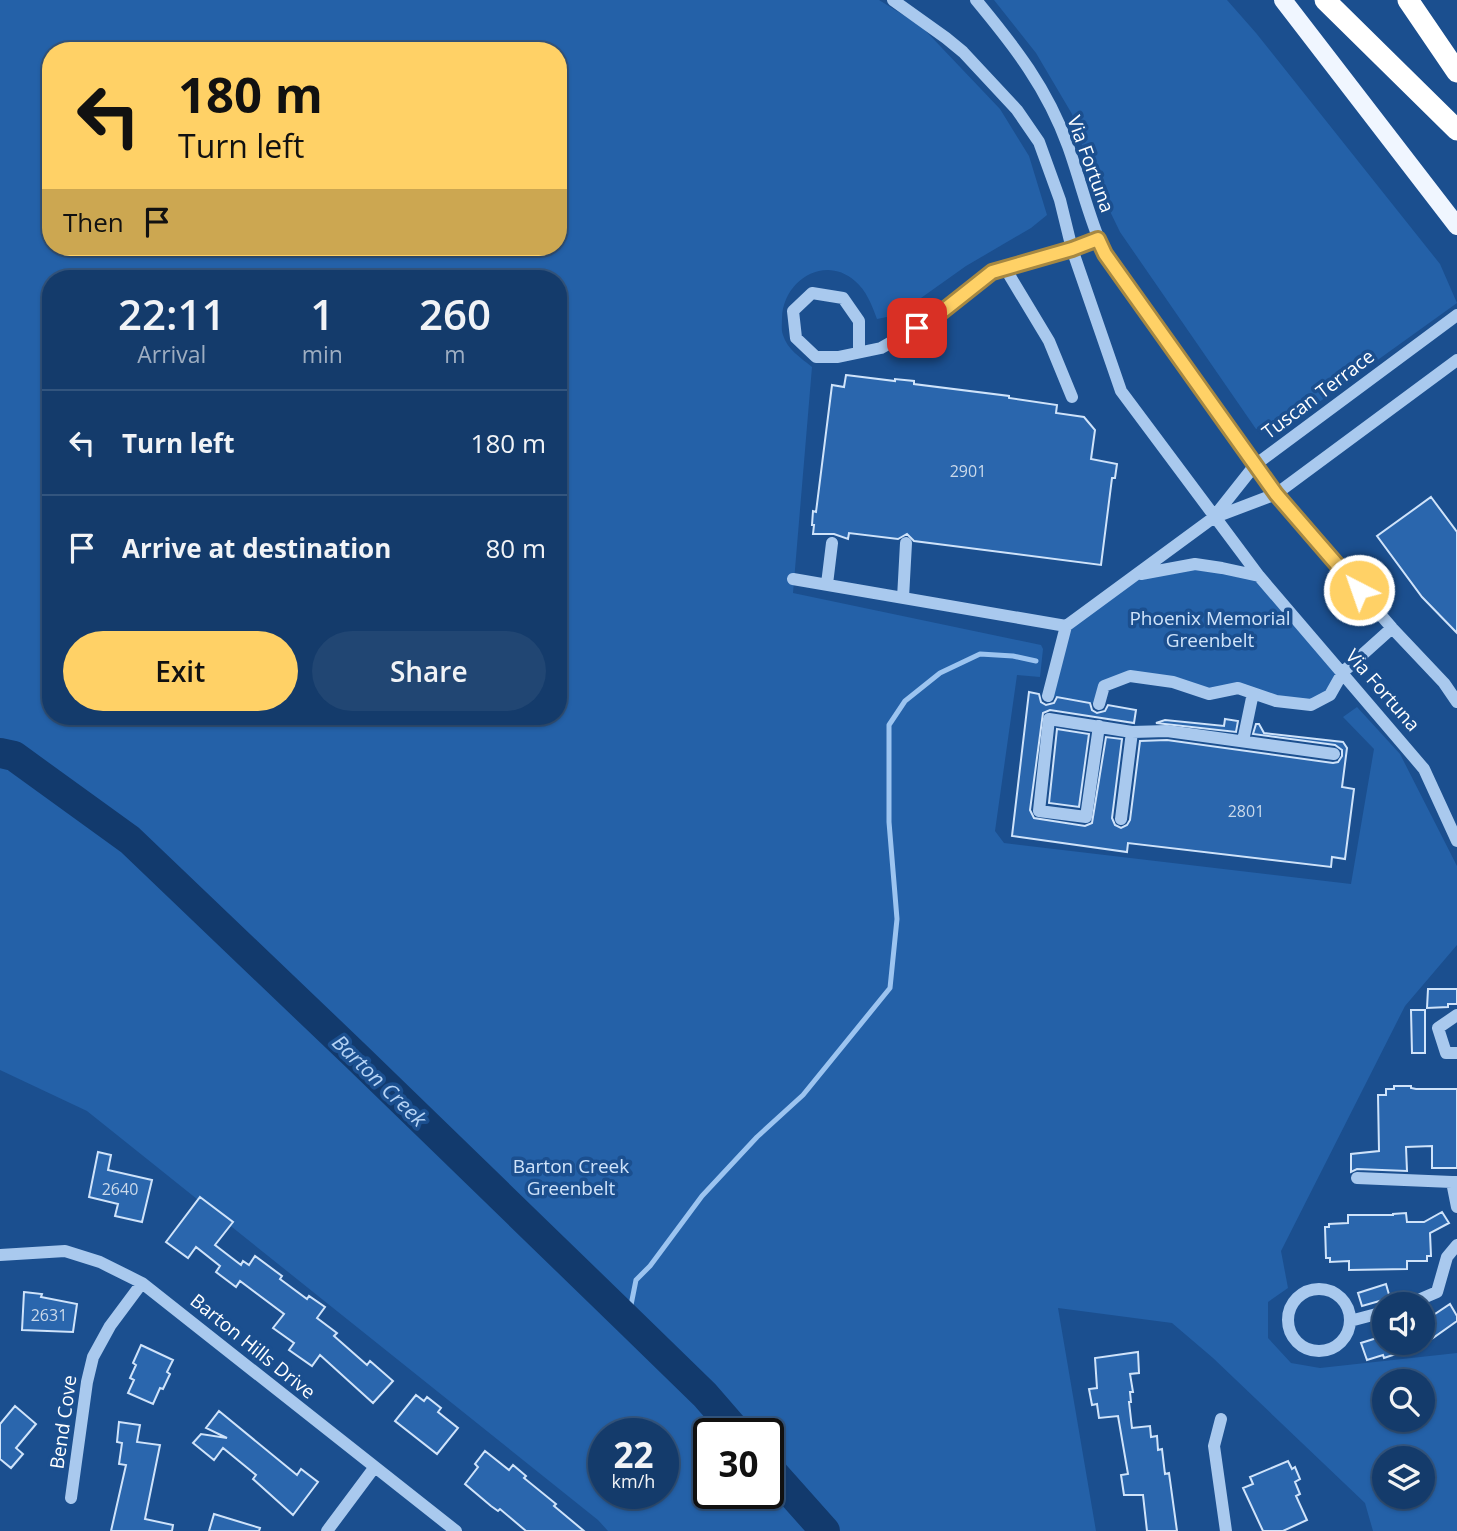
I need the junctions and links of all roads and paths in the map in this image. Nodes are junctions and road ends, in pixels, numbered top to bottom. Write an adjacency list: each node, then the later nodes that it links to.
1 (893, 0): 10 (street, Via Fortuna)
2 (976, 0): 9 (street, Via Fortuna)
3 (1283, 0): 8 (main road)
4 (1325, 0): 7 (highway)
5 (1408, 0): 6 (highway)
6 (1457, 72)
7 (1457, 130)
8 (1457, 226)
9 (1098, 239): 10 (street); 16 (street, Via Fortuna)
10 (1072, 249): 11 (street); 18 (street, Via Fortuna)
11 (1005, 268): 13 (street); 15 (street)
12 (1457, 315): 16 (street, Tuscan Terrace)
13 (859, 352): 13 (street)
14 (1457, 360): 17 (street)
15 (1072, 397)
16 (1255, 465): 17 (street, Via Fortuna); 18 (street, Tuscan Terrace)
17 (1276, 494): 18 (street); 27 (street, Via Fortuna)
18 (1213, 518): 21 (street); 22 (street, Via Fortuna)
19 (832, 543): 24 (street)
20 (906, 543): 25 (street)
21 (1137, 574): 22 (street); 26 (street)
22 (1259, 576): 28 (street, Via Fortuna)
23 (793, 579): 24 (street)
24 (827, 584): 25 (street)
25 (903, 598): 26 (street)
26 (1066, 626): 30 (street)
27 (1392, 628): 28 (street); 31 (street, Via Fortuna)
28 (1343, 672): 29 (street); 38 (street, Via Fortuna)
29 (1253, 693): 32 (street); 35 (street)
30 (1048, 696)
31 (1457, 702)
32 (1099, 704)
33 (1099, 726): 33 (street); 34 (street)
34 (1132, 732): 35 (street); 37 (street)
35 (1243, 741): 36 (street)
36 (1334, 754)
37 (1121, 819)
38 (1456, 835)
39 (1457, 1015): 40 (street)
40 (1457, 1053)
41 (1357, 1178): 42 (street)
42 (1454, 1182): 43 (street)
43 (1457, 1207)
44 (1457, 1245): 47 (street)
45 (0, 1255): 46 (street, Barton Hills Drive)
46 (142, 1283): 51 (street, Barton Hills Drive); 52 (street, Bend Cove)
47 (1435, 1293)
48 (1372, 1315): 49 (street)
49 (1350, 1321): 49 (street)
50 (1221, 1419): 55 (street)
51 (374, 1468): 53 (street); 54 (street, Barton Hills Drive)
52 (71, 1498)
53 (327, 1531)
54 (456, 1531)
55 (1226, 1531)

